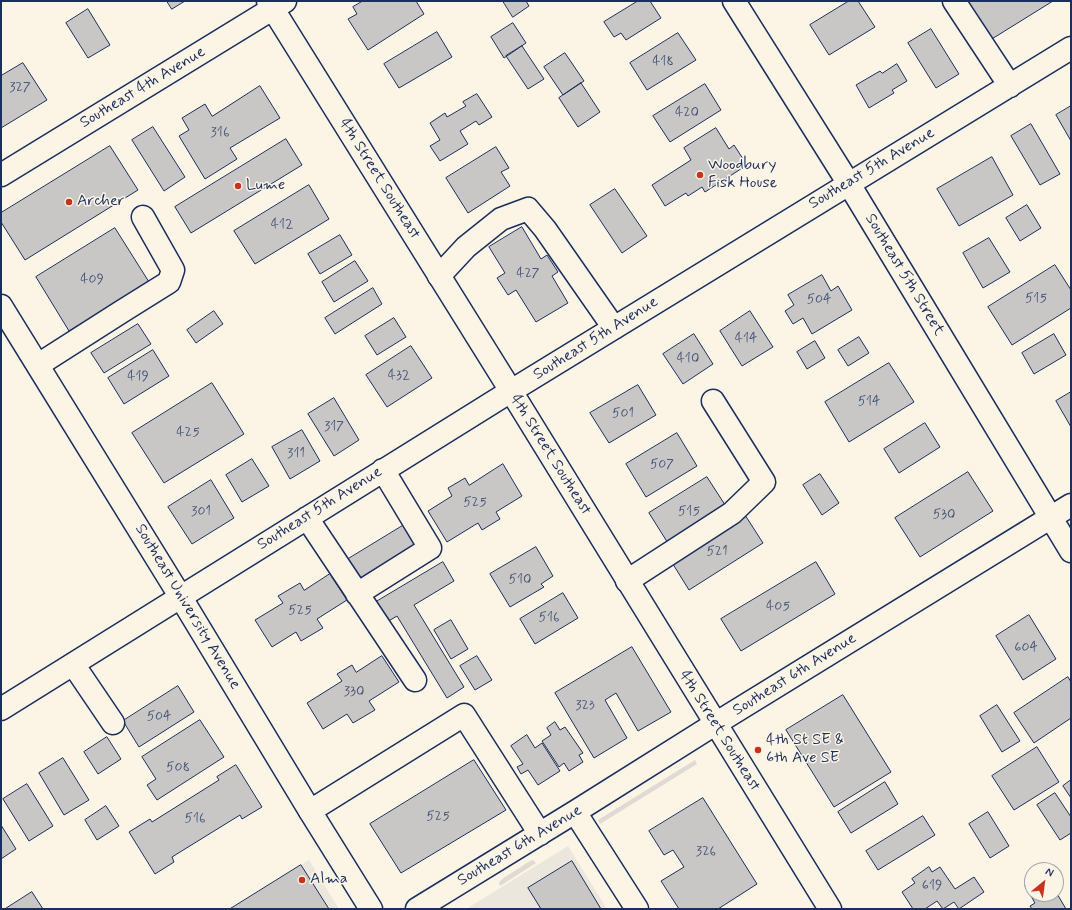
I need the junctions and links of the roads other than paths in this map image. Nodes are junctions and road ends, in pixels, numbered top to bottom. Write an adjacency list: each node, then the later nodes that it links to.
1 (734, 1): 7 (street, Southeast 5th Street)
2 (954, 1): 5 (street)
3 (275, 4): 6 (street, Southeast 4th Avenue); 9 (street, 4th Street Southeast)
4 (1071, 48): 5 (street, Southeast 5th Avenue)
5 (1010, 86): 7 (street, Southeast 5th Avenue)
6 (1, 175)
7 (849, 184): 11 (street, Southeast 5th Avenue); 18 (street, Southeast 5th Street)
8 (143, 217): 12 (street)
9 (439, 276): 11 (street); 13 (street, 4th Street Southeast)
10 (1, 306): 12 (street, Southeast University Avenue)
11 (614, 328): 13 (street, Southeast 5th Avenue)
12 (38, 365): 22 (street, Southeast University Avenue)
13 (511, 391): 15 (street, Southeast 5th Avenue); 20 (street, 4th Street Southeast)
14 (713, 401): 20 (street)
15 (383, 470): 17 (street, Southeast 5th Avenue); 21 (street)
16 (1071, 505): 18 (street, Southeast 6th Avenue)
17 (307, 518): 21 (street); 22 (street, Southeast 5th Avenue)
18 (1050, 518): 19 (street, Southeast 5th Street); 27 (street, Southeast 6th Avenue)
19 (1071, 552)
20 (627, 581): 27 (street, 4th Street Southeast)
21 (357, 594): 24 (street)
22 (180, 596): 23 (street, Southeast 5th Avenue); 28 (street, Southeast University Avenue)
23 (73, 664): 25 (street, Southeast 5th Avenue); 26 (street)
24 (415, 680)
25 (1, 709)
26 (113, 723)
27 (715, 724): 29 (street, Southeast 6th Avenue); 34 (street, 4th Street Southeast)
28 (310, 811): 30 (street); 31 (street, Southeast University Avenue)
29 (575, 812): 30 (street, Southeast 6th Avenue); 33 (street)
30 (540, 834): 32 (street, Southeast 6th Avenue)
31 (371, 909)
32 (417, 909)
33 (638, 909)
34 (830, 909)

